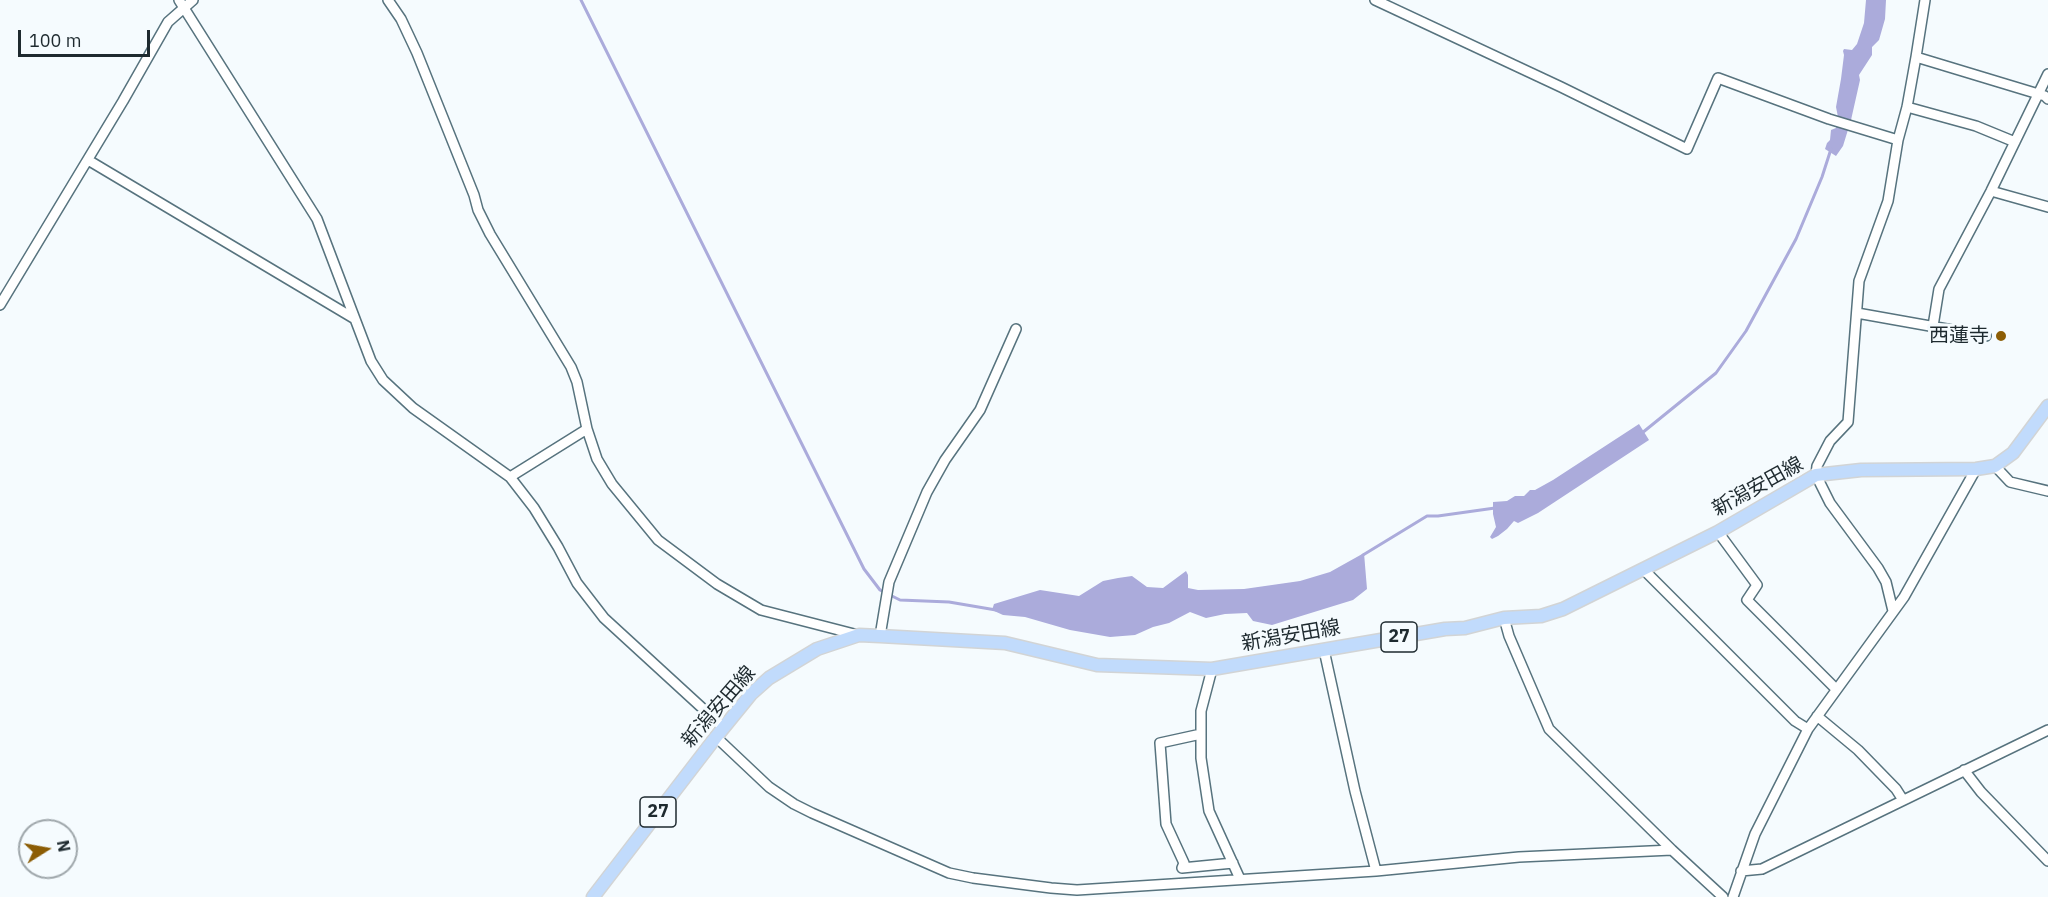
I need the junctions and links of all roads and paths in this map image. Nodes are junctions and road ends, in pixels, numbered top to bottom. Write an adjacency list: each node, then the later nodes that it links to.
1 (193, 0): 5 (street)
2 (388, 0): 23 (street)
3 (1375, 0): 11 (street)
4 (1925, 0): 6 (street)
5 (182, 4): 13 (street); 18 (street)
6 (1916, 57): 8 (street); 10 (street)
7 (2048, 74): 8 (street)
8 (2039, 94): 9 (street); 12 (street)
9 (2048, 99)
10 (1907, 107): 11 (street); 12 (street)
11 (1898, 140): 17 (street)
12 (2015, 142): 14 (street)
13 (87, 160): 16 (street); 18 (street)
14 (1990, 191): 15 (street); 19 (street)
15 (2048, 207)
16 (0, 306)
17 (1857, 313): 19 (street); 26 (street)
18 (356, 319): 27 (street)
19 (1933, 326): 21 (street)
20 (1016, 329): 34 (street)
21 (1986, 336)
22 (2048, 406): 24 (main road)
23 (587, 429): 27 (street); 33 (street)
24 (1995, 466): 25 (main road, 新潟安田線 / 27); 28 (street)
25 (1976, 469): 26 (main road, 新潟安田線 / 27); 31 (street)
26 (1816, 476): 29 (main road, 新潟安田線 / 27); 31 (street)
27 (510, 477): 41 (street)
28 (2048, 491)
29 (1718, 532): 30 (main road, 新潟安田線 / 27); 37 (street)
30 (1644, 570): 32 (main road, 新潟安田線 / 27); 39 (street)
31 (1893, 611): 37 (street)
32 (1504, 618): 35 (main road, 新潟安田線 / 27); 45 (street)
33 (859, 635): 34 (main road, 新潟安田線 / 27); 41 (main road, 新潟安田線 / 27)
34 (880, 636): 36 (main road, 新潟安田線 / 27)
35 (1324, 650): 36 (main road, 新潟安田線 / 27); 48 (street)
36 (1212, 669): 42 (street)
37 (1836, 689): 38 (street)
38 (1817, 716): 39 (street); 44 (street)
39 (1808, 729): 49 (street)
40 (2048, 730): 43 (street)
41 (720, 733): 50 (street); 51 (main road, 新潟安田線 / 27)
42 (1201, 734): 47 (street); 47 (street)
43 (1964, 770): 44 (street); 46 (street)
44 (1903, 800): 49 (street)
45 (1672, 850): 48 (street); 52 (street)
46 (2048, 861)
47 (1233, 863): 50 (street)
48 (1376, 871): 50 (street)
49 (1741, 872): 53 (street)
50 (1240, 879)
51 (593, 897)
52 (1723, 897)
53 (1733, 897)

